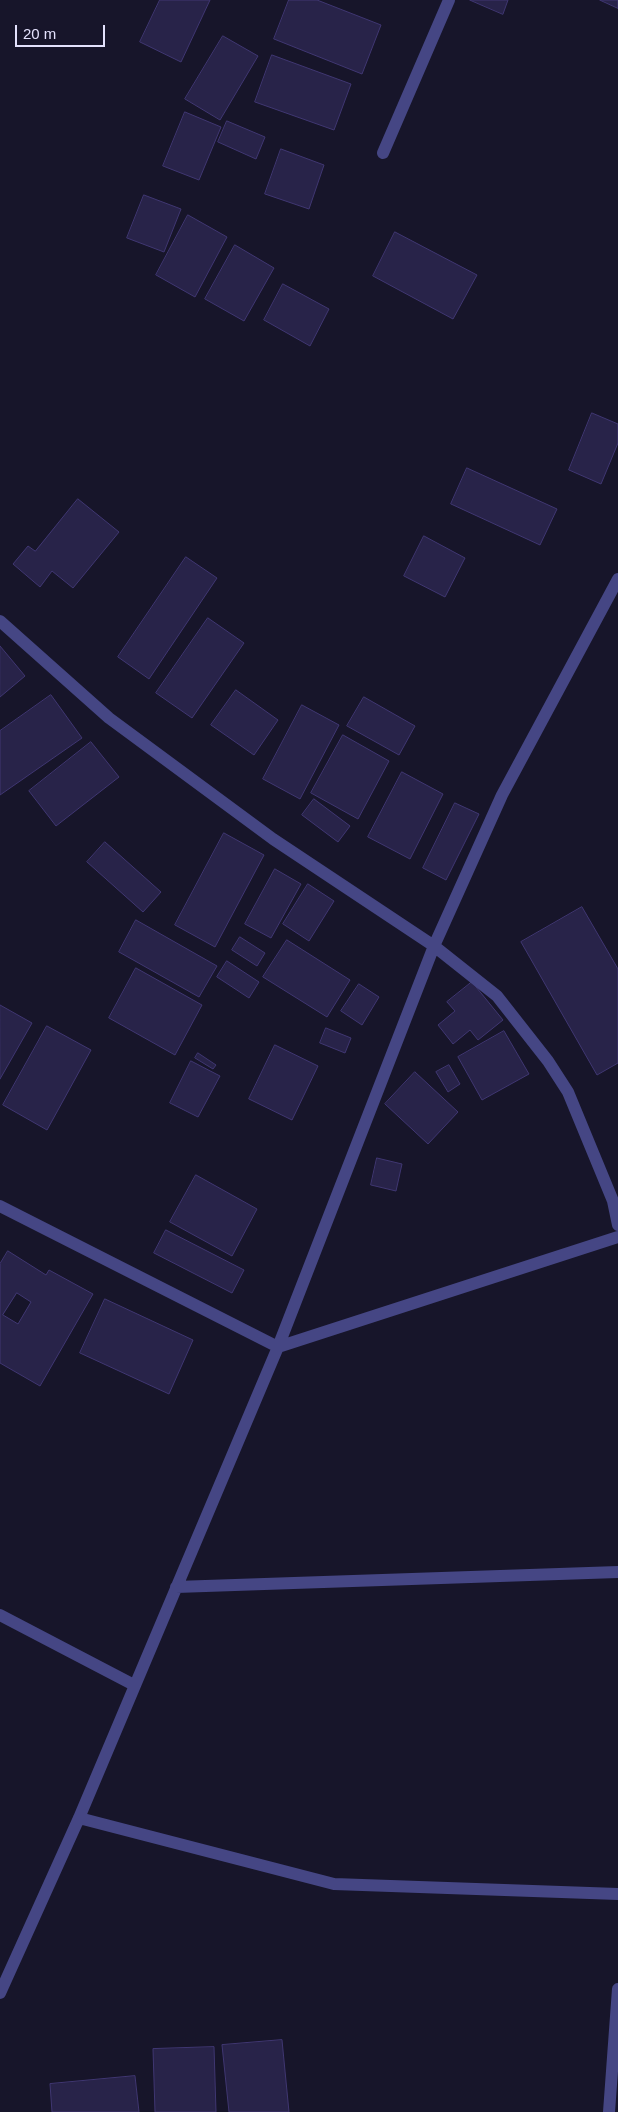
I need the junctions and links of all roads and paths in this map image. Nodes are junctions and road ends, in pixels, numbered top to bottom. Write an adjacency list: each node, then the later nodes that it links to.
1 (449, 0): 2 (street)
2 (383, 153)
3 (618, 579): 5 (street)
4 (0, 621): 5 (street)
5 (434, 946): 7 (street); 9 (street)
6 (0, 1206): 9 (street)
7 (618, 1224)
8 (618, 1237): 9 (street)
9 (278, 1347): 11 (street)
10 (618, 1572): 11 (street)
11 (176, 1586): 13 (street)
12 (0, 1615): 13 (street)
13 (134, 1684): 14 (street)
14 (79, 1818): 15 (street); 17 (street)
15 (618, 1894)
16 (618, 1989): 18 (street)
17 (0, 1993)
18 (609, 2112)

